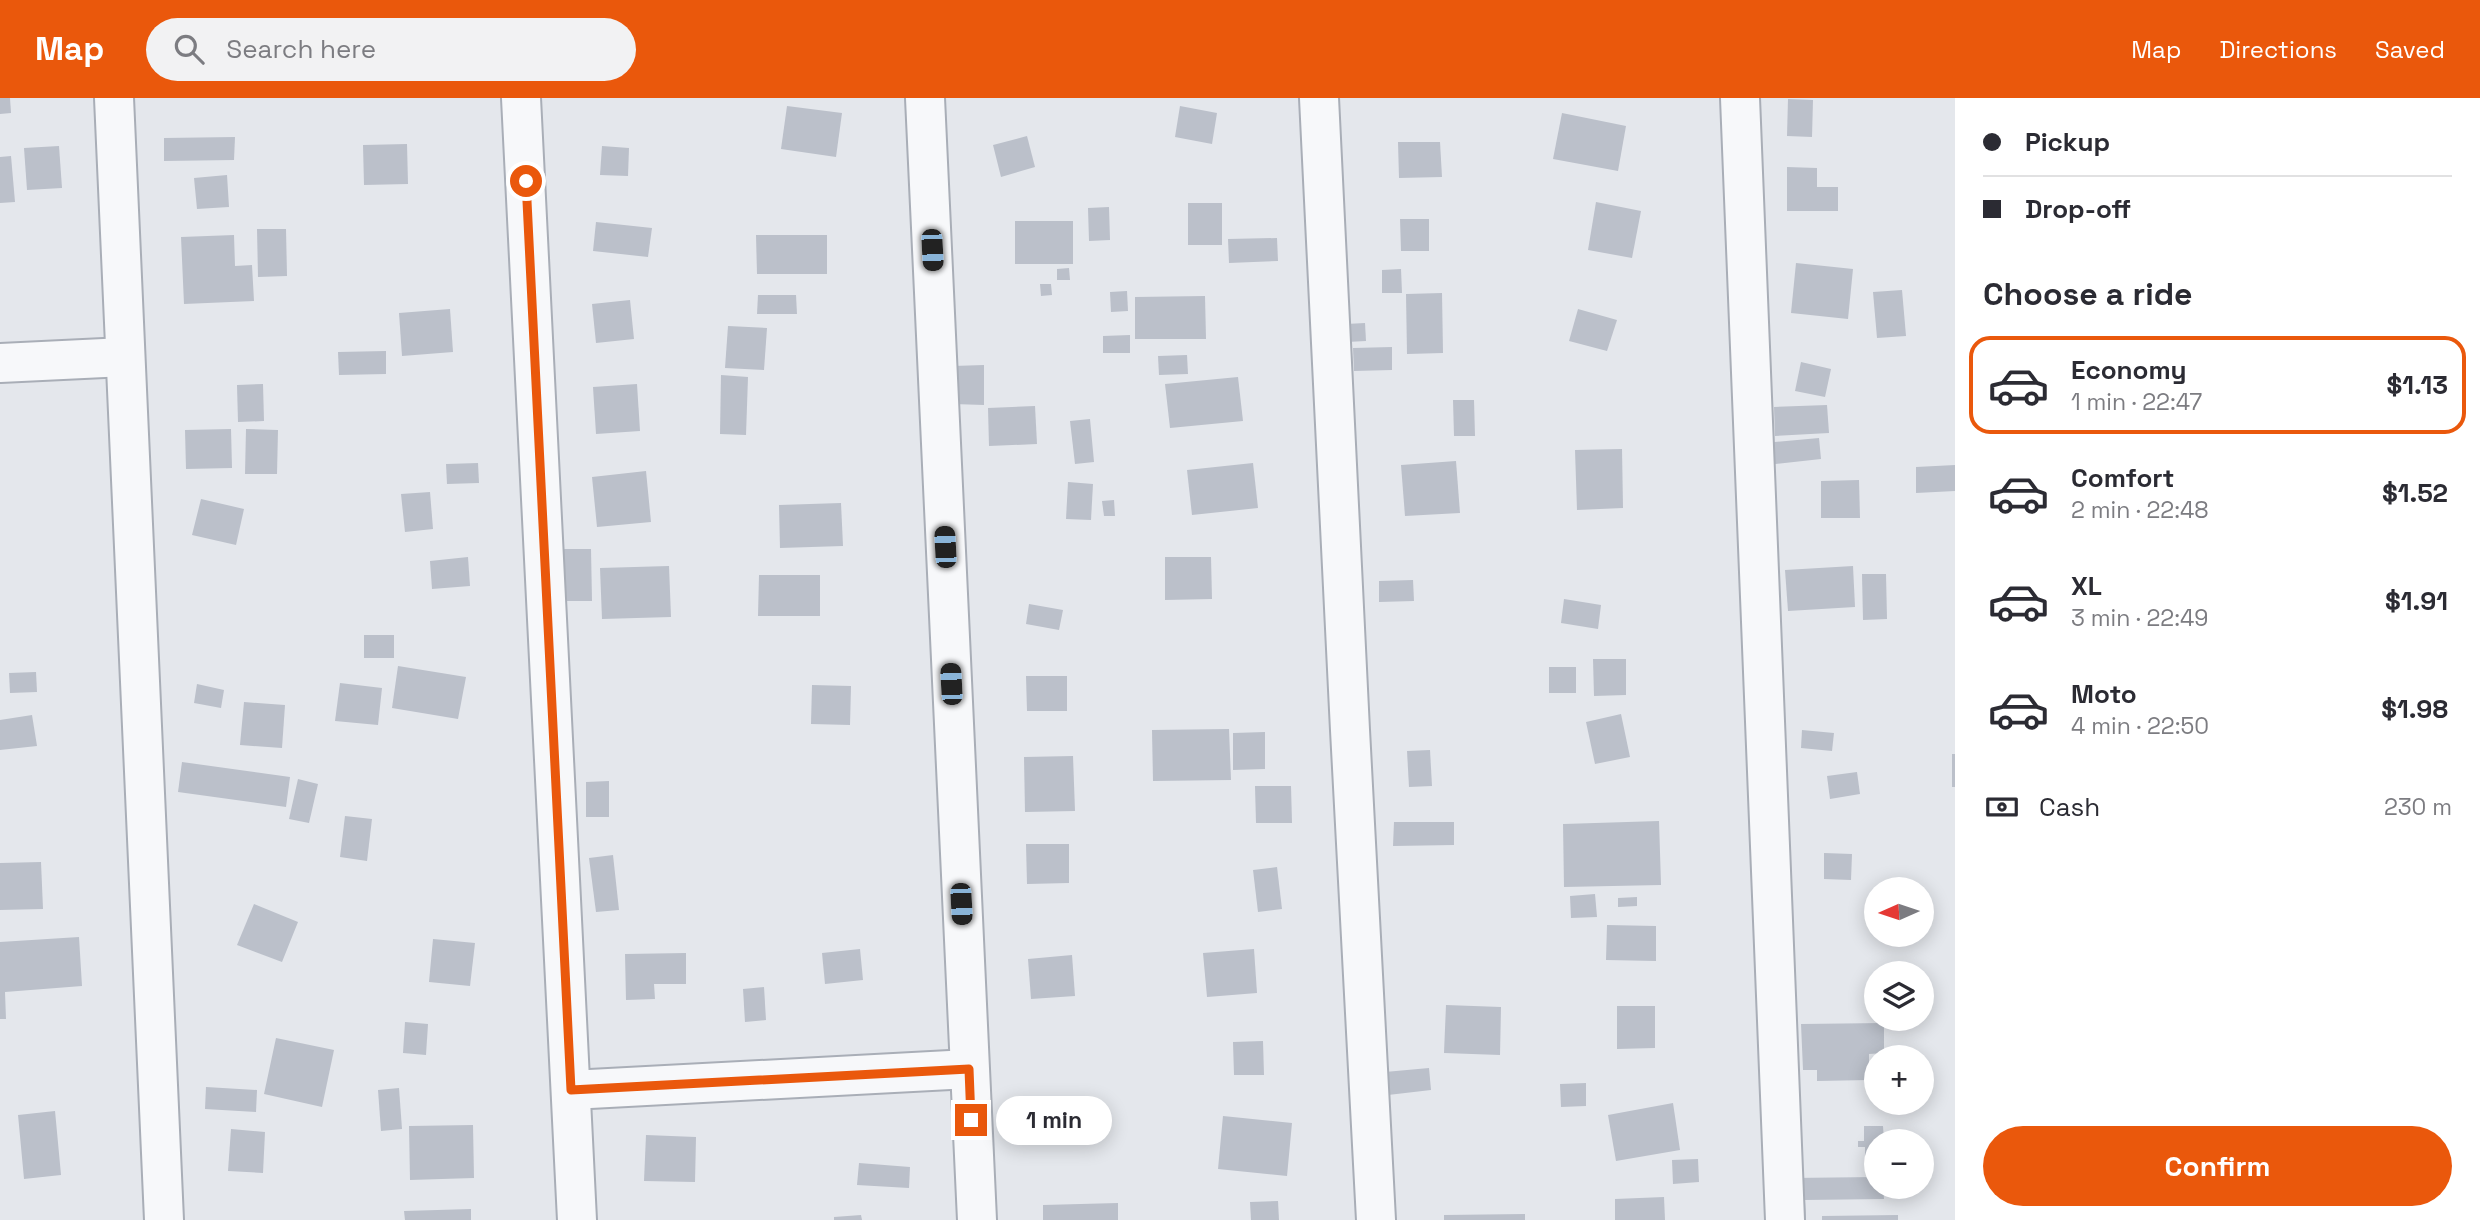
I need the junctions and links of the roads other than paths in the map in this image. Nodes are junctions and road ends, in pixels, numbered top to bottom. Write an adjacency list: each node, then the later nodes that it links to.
1 (114, 98): 6 (street)
2 (522, 98): 9 (street)
3 (925, 98): 8 (street)
4 (1319, 98): 13 (street)
5 (1740, 98): 14 (street)
6 (125, 358): 7 (street); 10 (street)
7 (0, 363)
8 (969, 1069): 9 (street); 12 (street)
9 (571, 1090): 11 (street)
10 (164, 1220)
11 (577, 1220)
12 (977, 1220)
13 (1377, 1220)
14 (1785, 1220)

